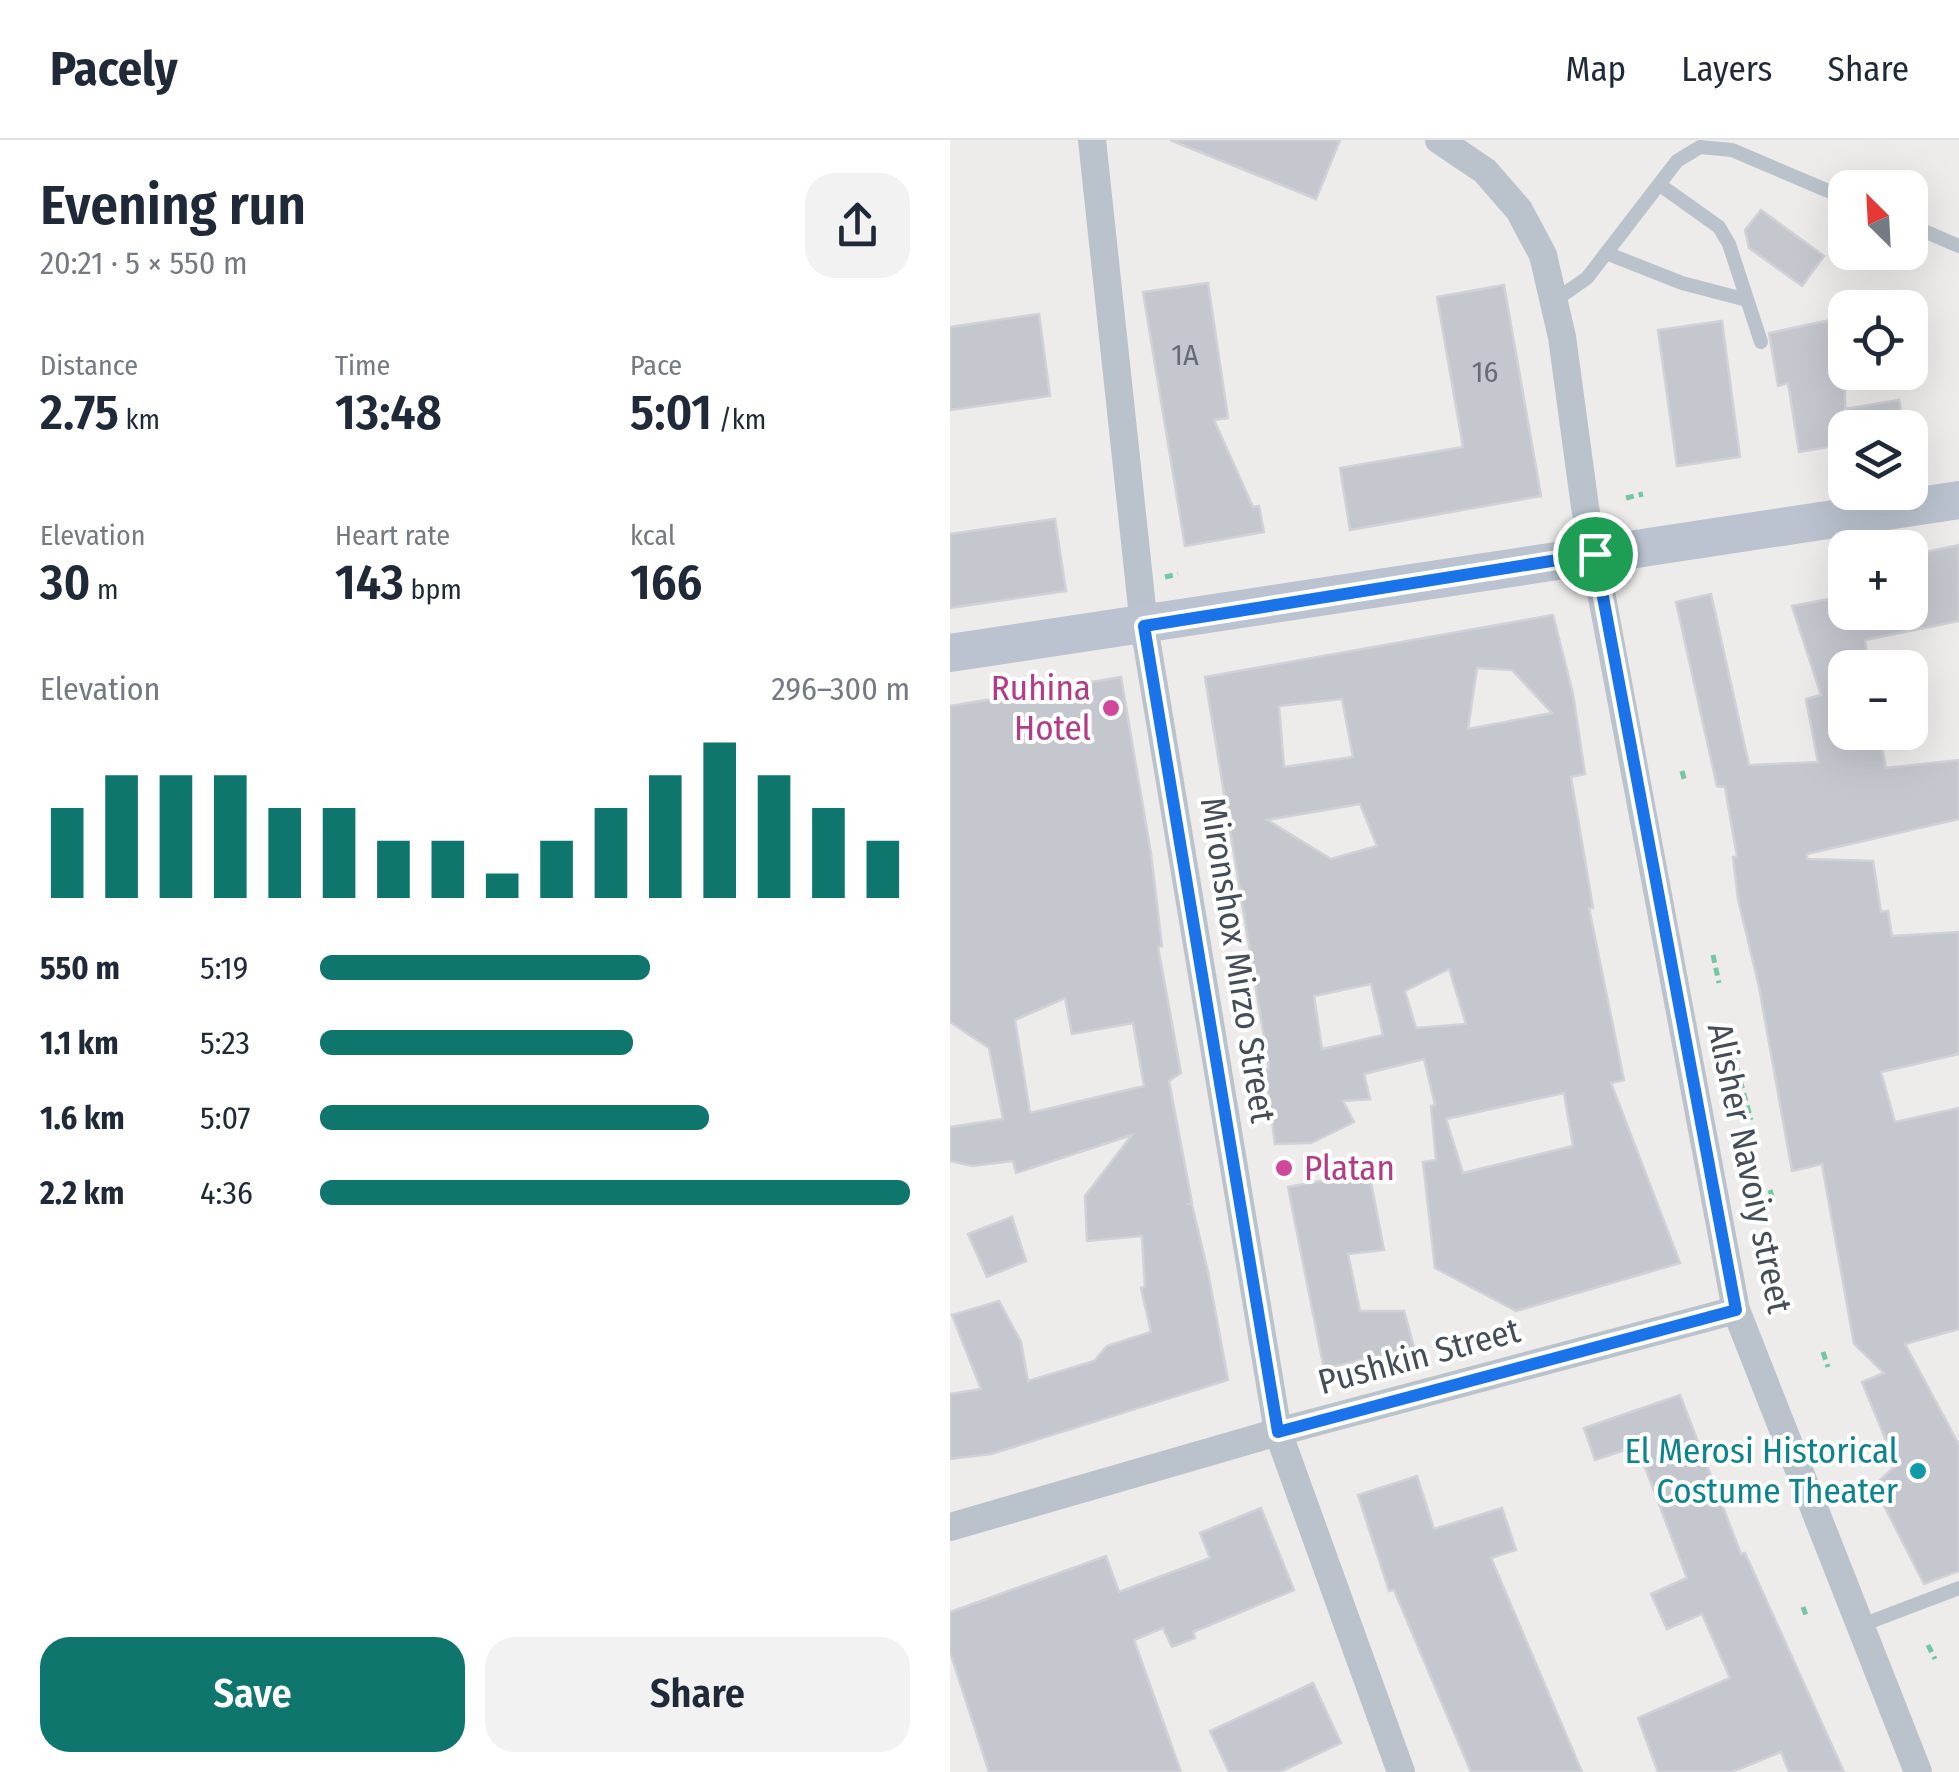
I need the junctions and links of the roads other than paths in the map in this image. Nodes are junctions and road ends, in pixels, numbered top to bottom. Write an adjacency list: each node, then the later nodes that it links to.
1 (1092, 140): 13 (street, Mironshox Mirzo Street)
2 (1441, 141): 9 (street, Alisher Navoiy street)
3 (1660, 185): 4 (lane); 7 (lane); 8 (lane)
4 (1828, 191)
5 (1928, 233): 6 (lane)
6 (1959, 246)
7 (1606, 253): 8 (lane); 9 (lane)
8 (1748, 300): 10 (lane)
9 (1554, 302): 12 (street, Alisher Navoiy street)
10 (1761, 342)
11 (1959, 500): 12 (main road)
12 (1595, 554): 13 (main road); 15 (street, Alisher Navoiy street)
13 (1144, 626): 14 (main road); 16 (street, Mironshox Mirzo Street)
14 (950, 653)
15 (1736, 1310): 16 (street, Pushkin Street); 19 (street, Alisher Navoiy street)
16 (1278, 1432): 17 (street, Pushkin Street); 20 (street, Mironshox Mirzo Street)
17 (950, 1527)
18 (1959, 1588): 19 (lane)
19 (1862, 1624): 21 (street, Alisher Navoiy street)
20 (1401, 1772)
21 (1918, 1772)

